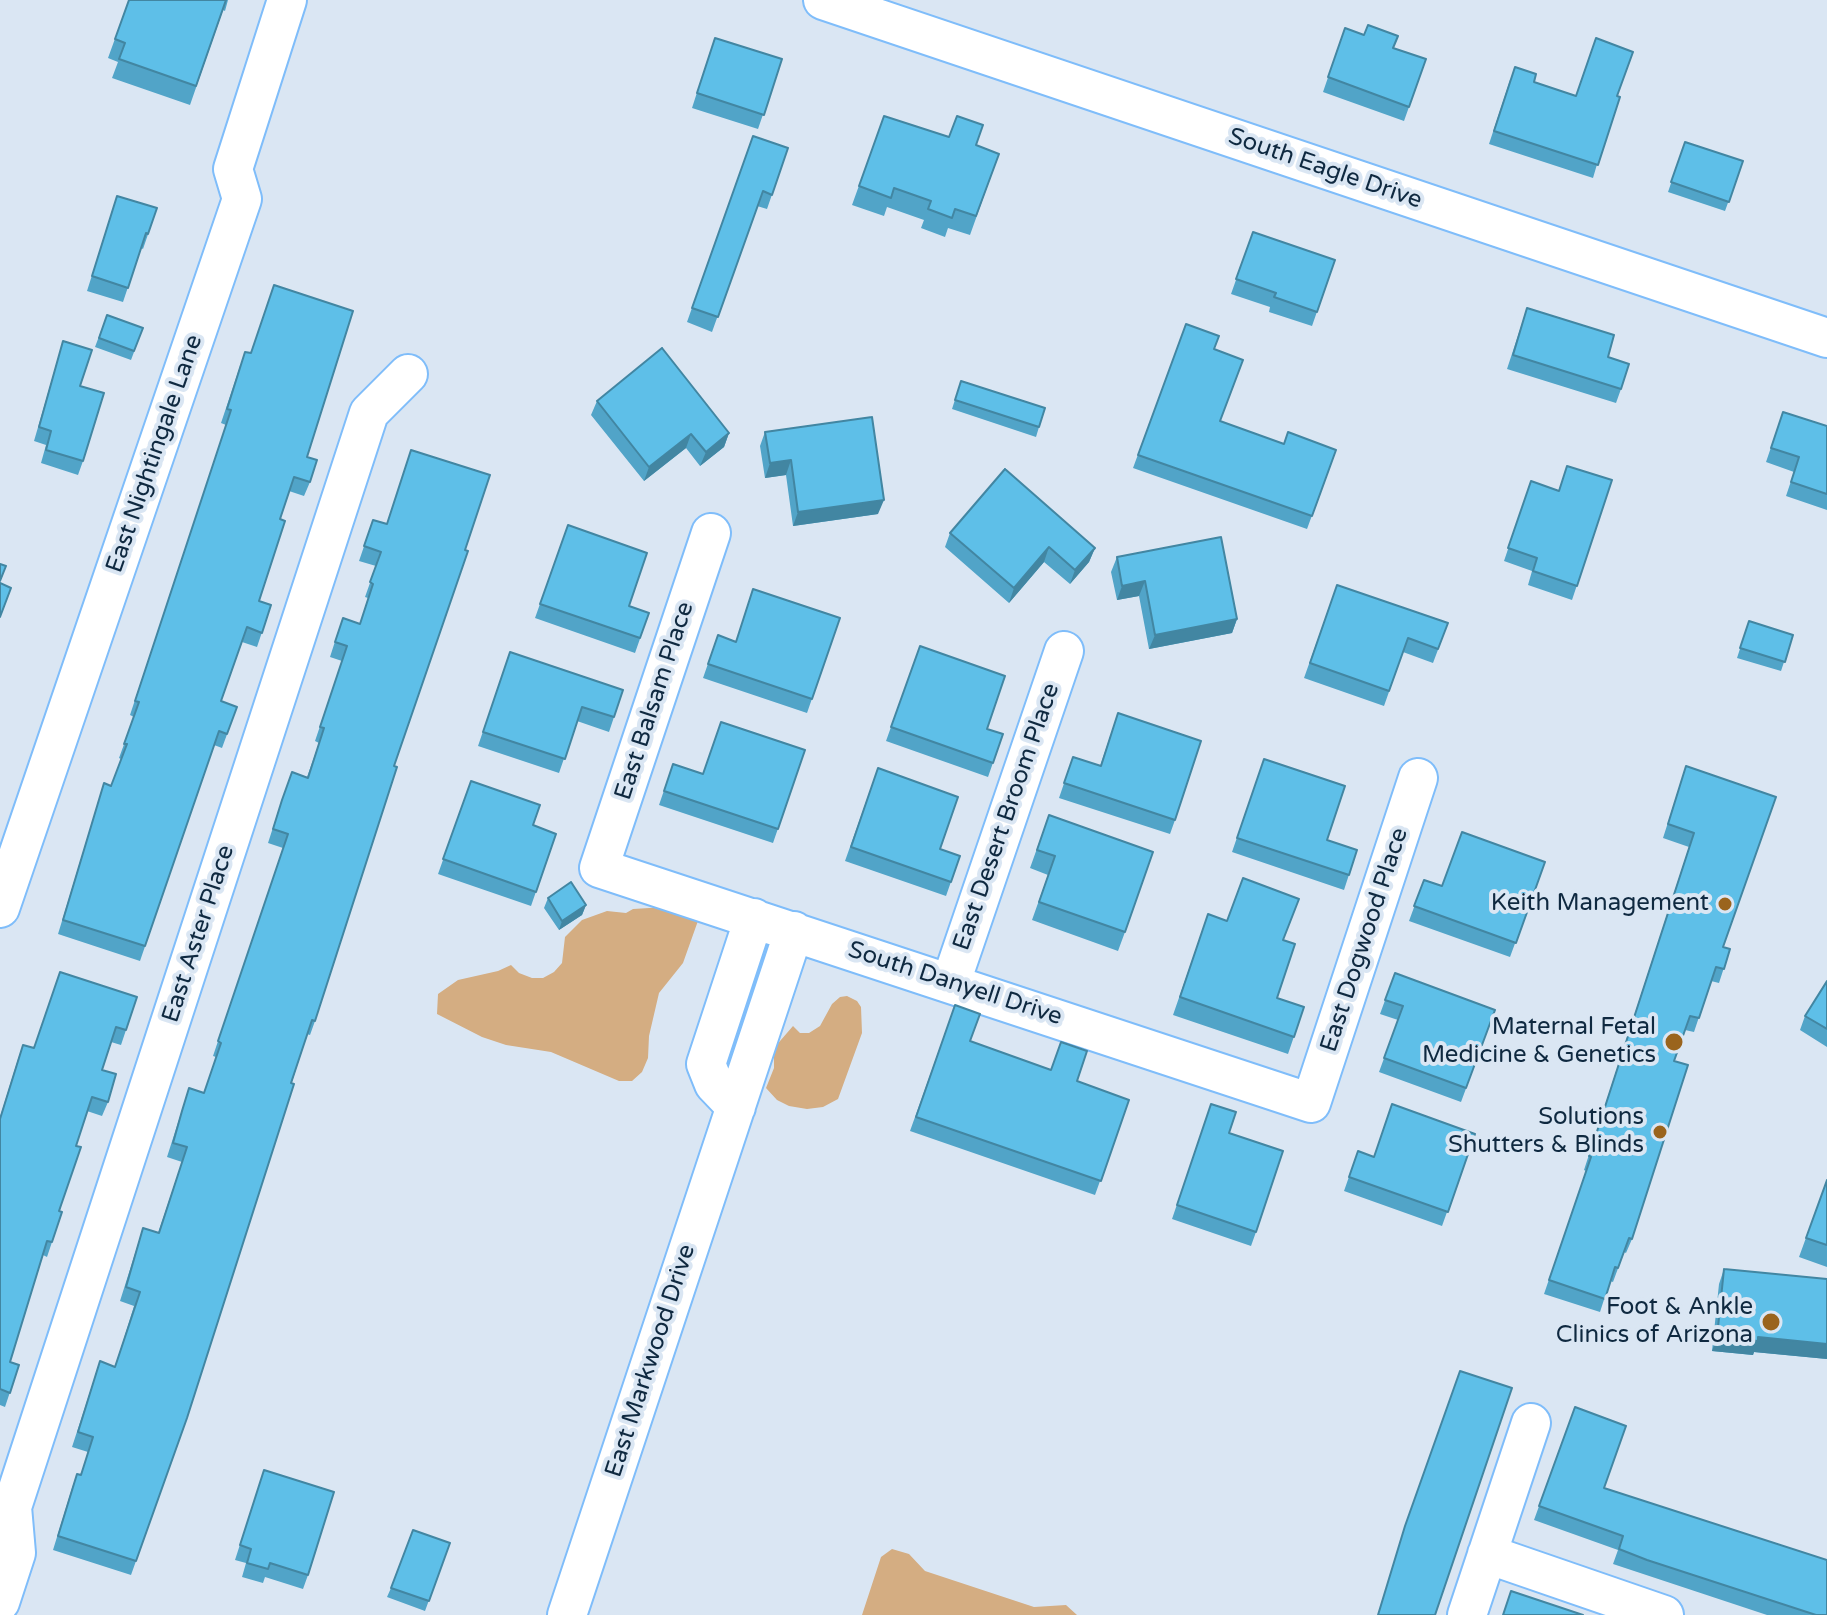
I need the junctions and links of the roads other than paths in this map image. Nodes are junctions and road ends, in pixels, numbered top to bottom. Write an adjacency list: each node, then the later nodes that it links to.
1 (287, 0): 9 (street, East Nightingale Lane)
2 (823, 0): 3 (street, South Eagle Drive)
3 (1827, 338)
4 (408, 374): 16 (street, East Aster Place)
5 (711, 533): 8 (street, East Balsam Place)
6 (1064, 651): 12 (street, East Desert Broom Place)
7 (1418, 778): 13 (street, East Dogwood Place)
8 (599, 868): 10 (street, South Danyell Drive)
9 (0, 908)
10 (754, 918): 11 (street, South Danyell Drive); 14 (street)
11 (794, 931): 12 (street, South Danyell Drive); 14 (street, East Markwood Drive)
12 (951, 982): 13 (street, South Danyell Drive)
13 (1311, 1103)
14 (736, 1107): 19 (street, East Markwood Drive)
15 (1531, 1423): 17 (street)
16 (6, 1516): 18 (street, East Aster Place)
17 (1487, 1554): 20 (street); 21 (street)
18 (3, 1583)
19 (567, 1615)
20 (1467, 1615)
21 (1663, 1615)

